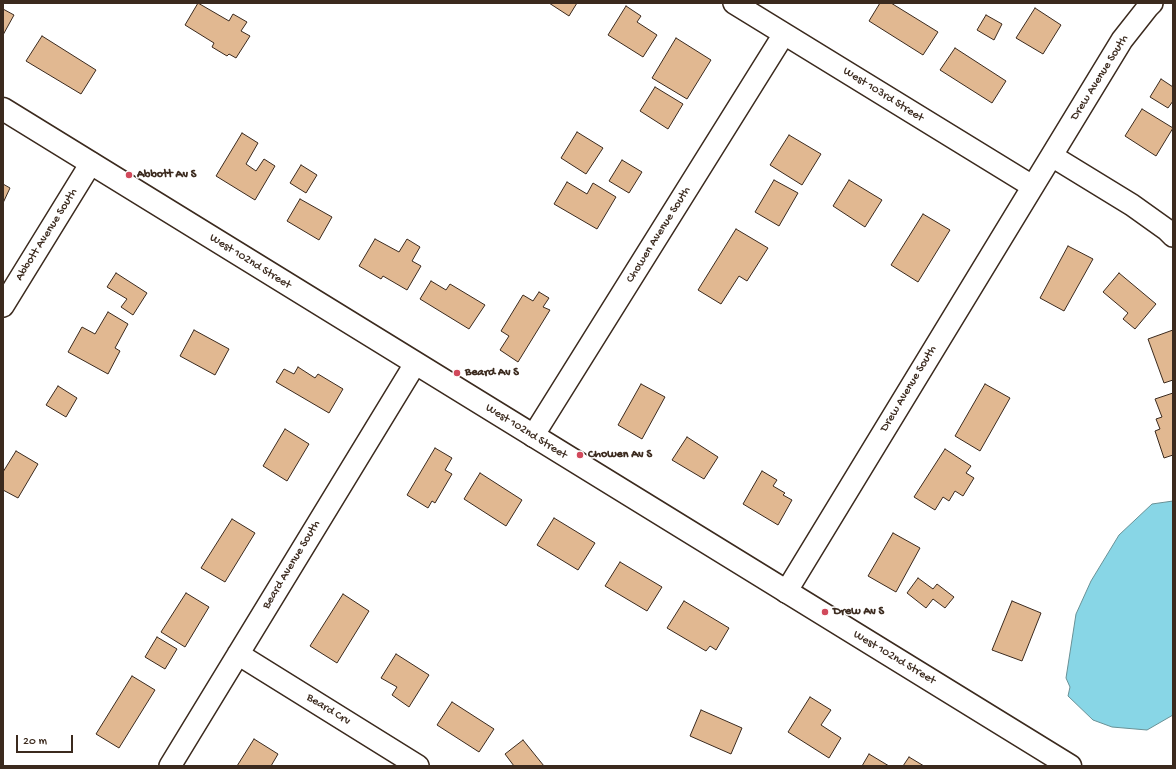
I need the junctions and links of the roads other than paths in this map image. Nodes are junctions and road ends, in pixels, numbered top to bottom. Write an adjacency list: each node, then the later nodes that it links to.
1 (734, 3): 3 (street, West 103rd Street)
2 (1152, 3): 5 (street, Drew Avenue South)
3 (784, 34): 7 (street, West 103rd Street); 11 (street, Chowen Avenue South)
4 (3, 109): 6 (street, West 102nd Street)
5 (1052, 156): 7 (street, Drew Avenue South); 8 (street)
6 (91, 163): 9 (street, Abbott Avenue South); 10 (street, West 102nd Street)
7 (1032, 186): 12 (street, Drew Avenue South)
8 (1173, 236)
9 (3, 306)
10 (415, 364): 11 (street, West 102nd Street); 13 (street, Beard Avenue South)
11 (533, 436): 12 (street, West 102nd Street)
12 (786, 592): 16 (street, West 102nd Street)
13 (238, 654): 14 (street, Beard Avenue South); 15 (street, Beard Crv)
14 (170, 766)
15 (418, 766)
16 (1070, 766)

